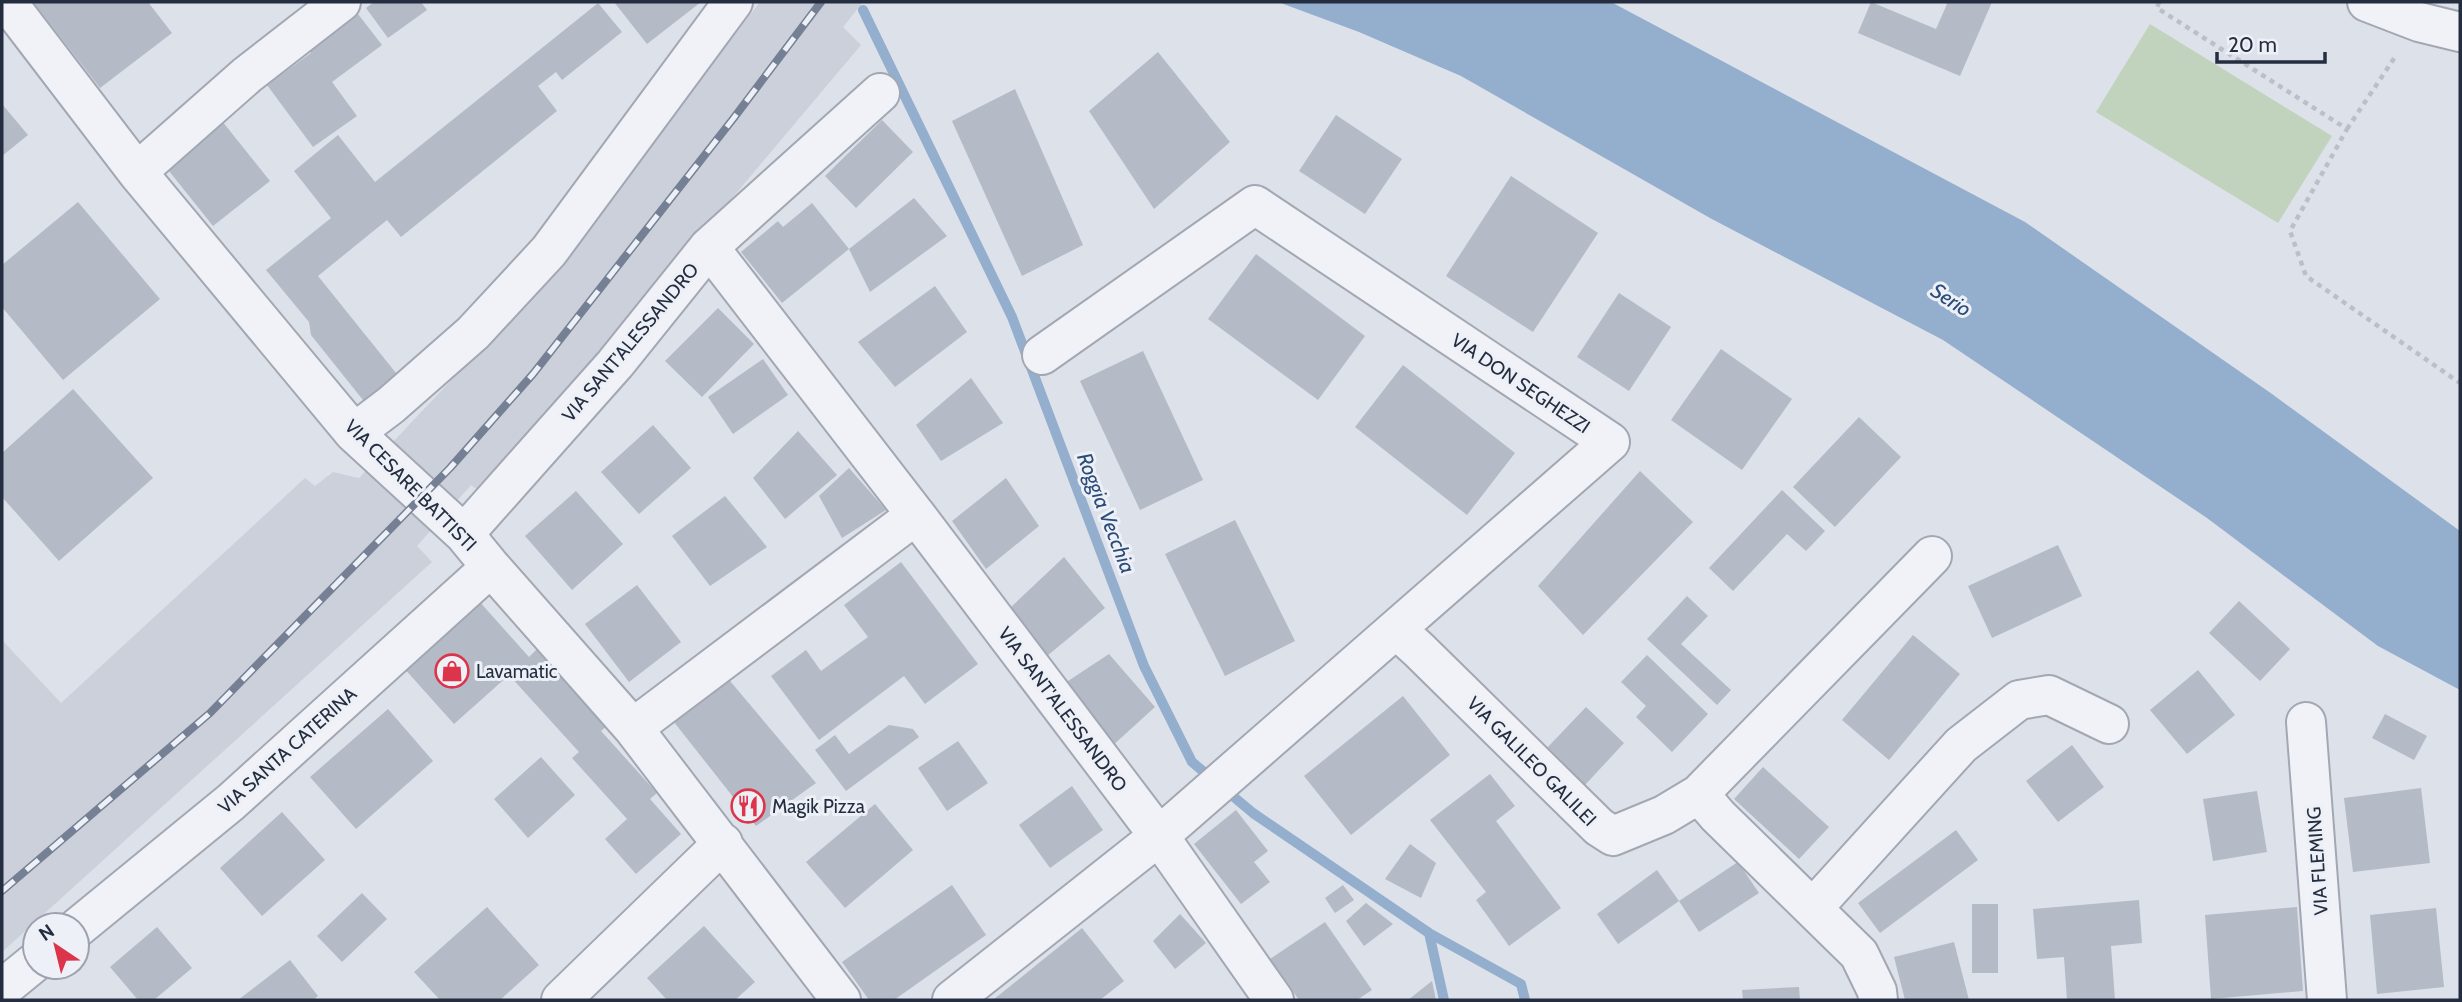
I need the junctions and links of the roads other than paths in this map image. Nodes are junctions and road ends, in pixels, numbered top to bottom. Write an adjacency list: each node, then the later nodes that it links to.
1 (7, 2): 8 (street, VIA CESARE BATTISTI)
2 (341, 2): 8 (street)
3 (733, 2): 11 (street)
4 (2367, 2): 5 (street)
5 (2421, 12): 6 (street)
6 (2460, 32)
7 (880, 93): 9 (street)
8 (136, 172): 11 (street, VIA CESARE BATTISTI)
9 (709, 247): 12 (street, VIA SANT'ALESSANDRO); 13 (street, VIA SANT'ALESSANDRO)
10 (1042, 355): 16 (street, VIA DON SEGHEZZI)
11 (354, 432): 13 (street, VIA CESARE BATTISTI)
12 (916, 515): 19 (street); 21 (street, VIA SANT'ALESSANDRO)
13 (464, 534): 15 (street, VIA CESARE BATTISTI)
14 (1932, 556): 20 (street)
15 (491, 567): 19 (street, VIA CESARE BATTISTI); 24 (street, VIA SANTA CATERINA)
16 (1396, 629): 20 (street, VIA GALILEO GALILEI); 21 (street, VIA DON SEGHEZZI)
17 (2306, 722): 32 (street, VIA FLEMING)
18 (2109, 724): 23 (street)
19 (633, 728): 22 (street, VIA CESARE BATTISTI)
20 (1699, 794): 23 (street)
21 (1159, 836): 29 (street); 30 (street, VIA SANT'ALESSANDRO)
22 (723, 843): 27 (street); 28 (street, VIA CESARE BATTISTI)
23 (1813, 908): 31 (street)
24 (91, 917)
25 (21, 973): 26 (street)
26 (2, 989)
27 (561, 1000)
28 (841, 1000)
29 (952, 1000)
30 (1275, 1000)
31 (1878, 1000)
32 (2327, 1000)

